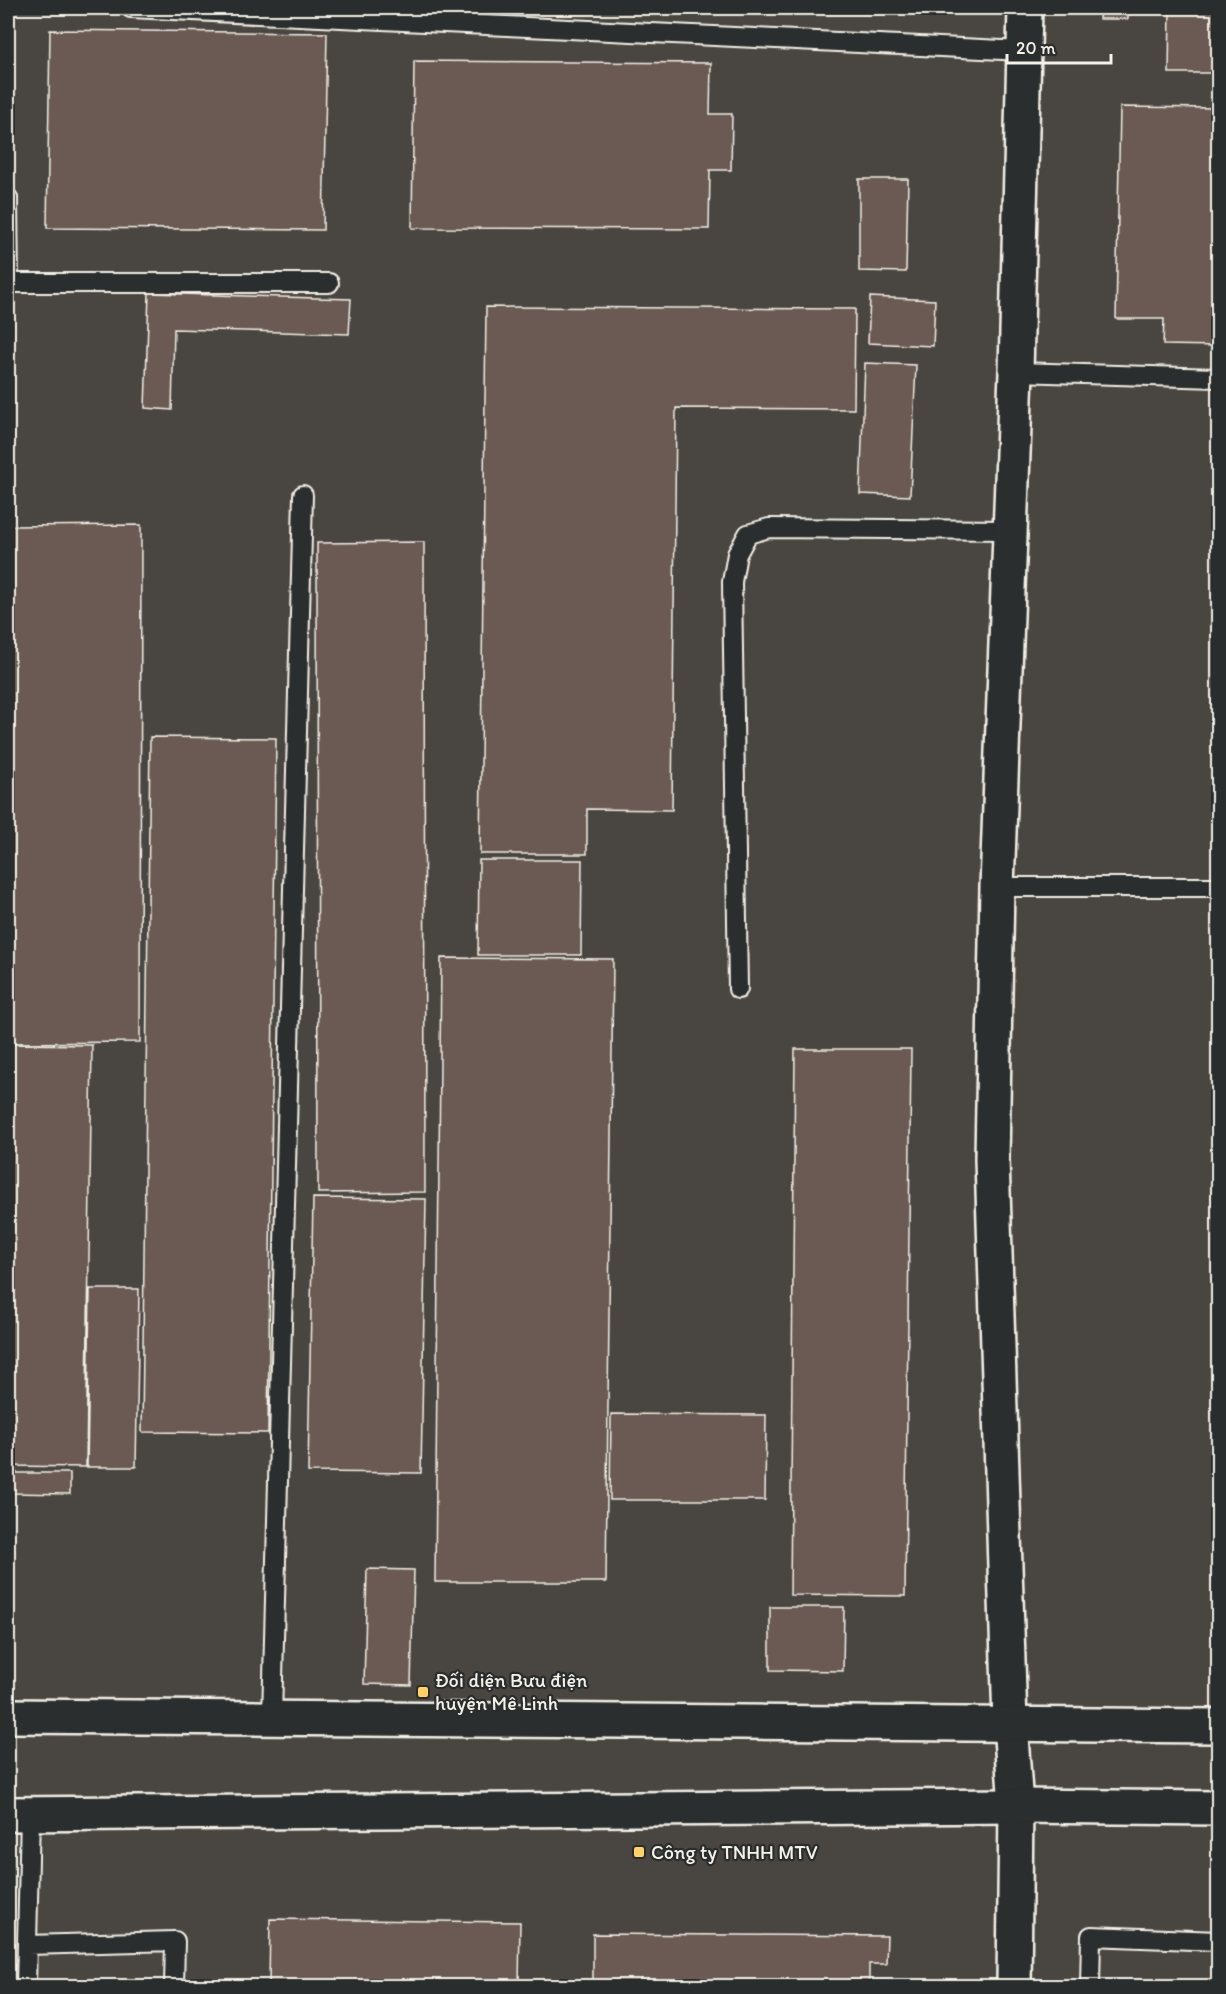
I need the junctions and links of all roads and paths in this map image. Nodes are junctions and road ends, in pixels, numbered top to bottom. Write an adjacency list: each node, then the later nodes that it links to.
1 (131, 8): 3 (lane)
2 (1024, 8): 3 (street)
3 (1023, 51): 6 (street)
4 (8, 198): 5 (lane)
5 (329, 283)
6 (1016, 372): 7 (lane); 9 (street)
7 (1218, 378)
8 (303, 495): 14 (lane)
9 (1009, 530): 10 (street); 12 (lane)
10 (997, 887): 11 (lane); 15 (street)
11 (1218, 887)
12 (738, 989)
13 (8, 1716): 14 (street)
14 (272, 1718): 15 (street)
15 (1010, 1723): 16 (street); 17 (street)
16 (1218, 1726)
17 (1016, 1806): 18 (street); 19 (street); 24 (street)
18 (1218, 1808)
19 (19, 1814): 21 (lane)
20 (1218, 1941): 25 (lane)
21 (27, 1945): 22 (lane); 23 (lane)
22 (26, 1986)
23 (174, 1986)
24 (1014, 1986)
25 (1090, 1986)

